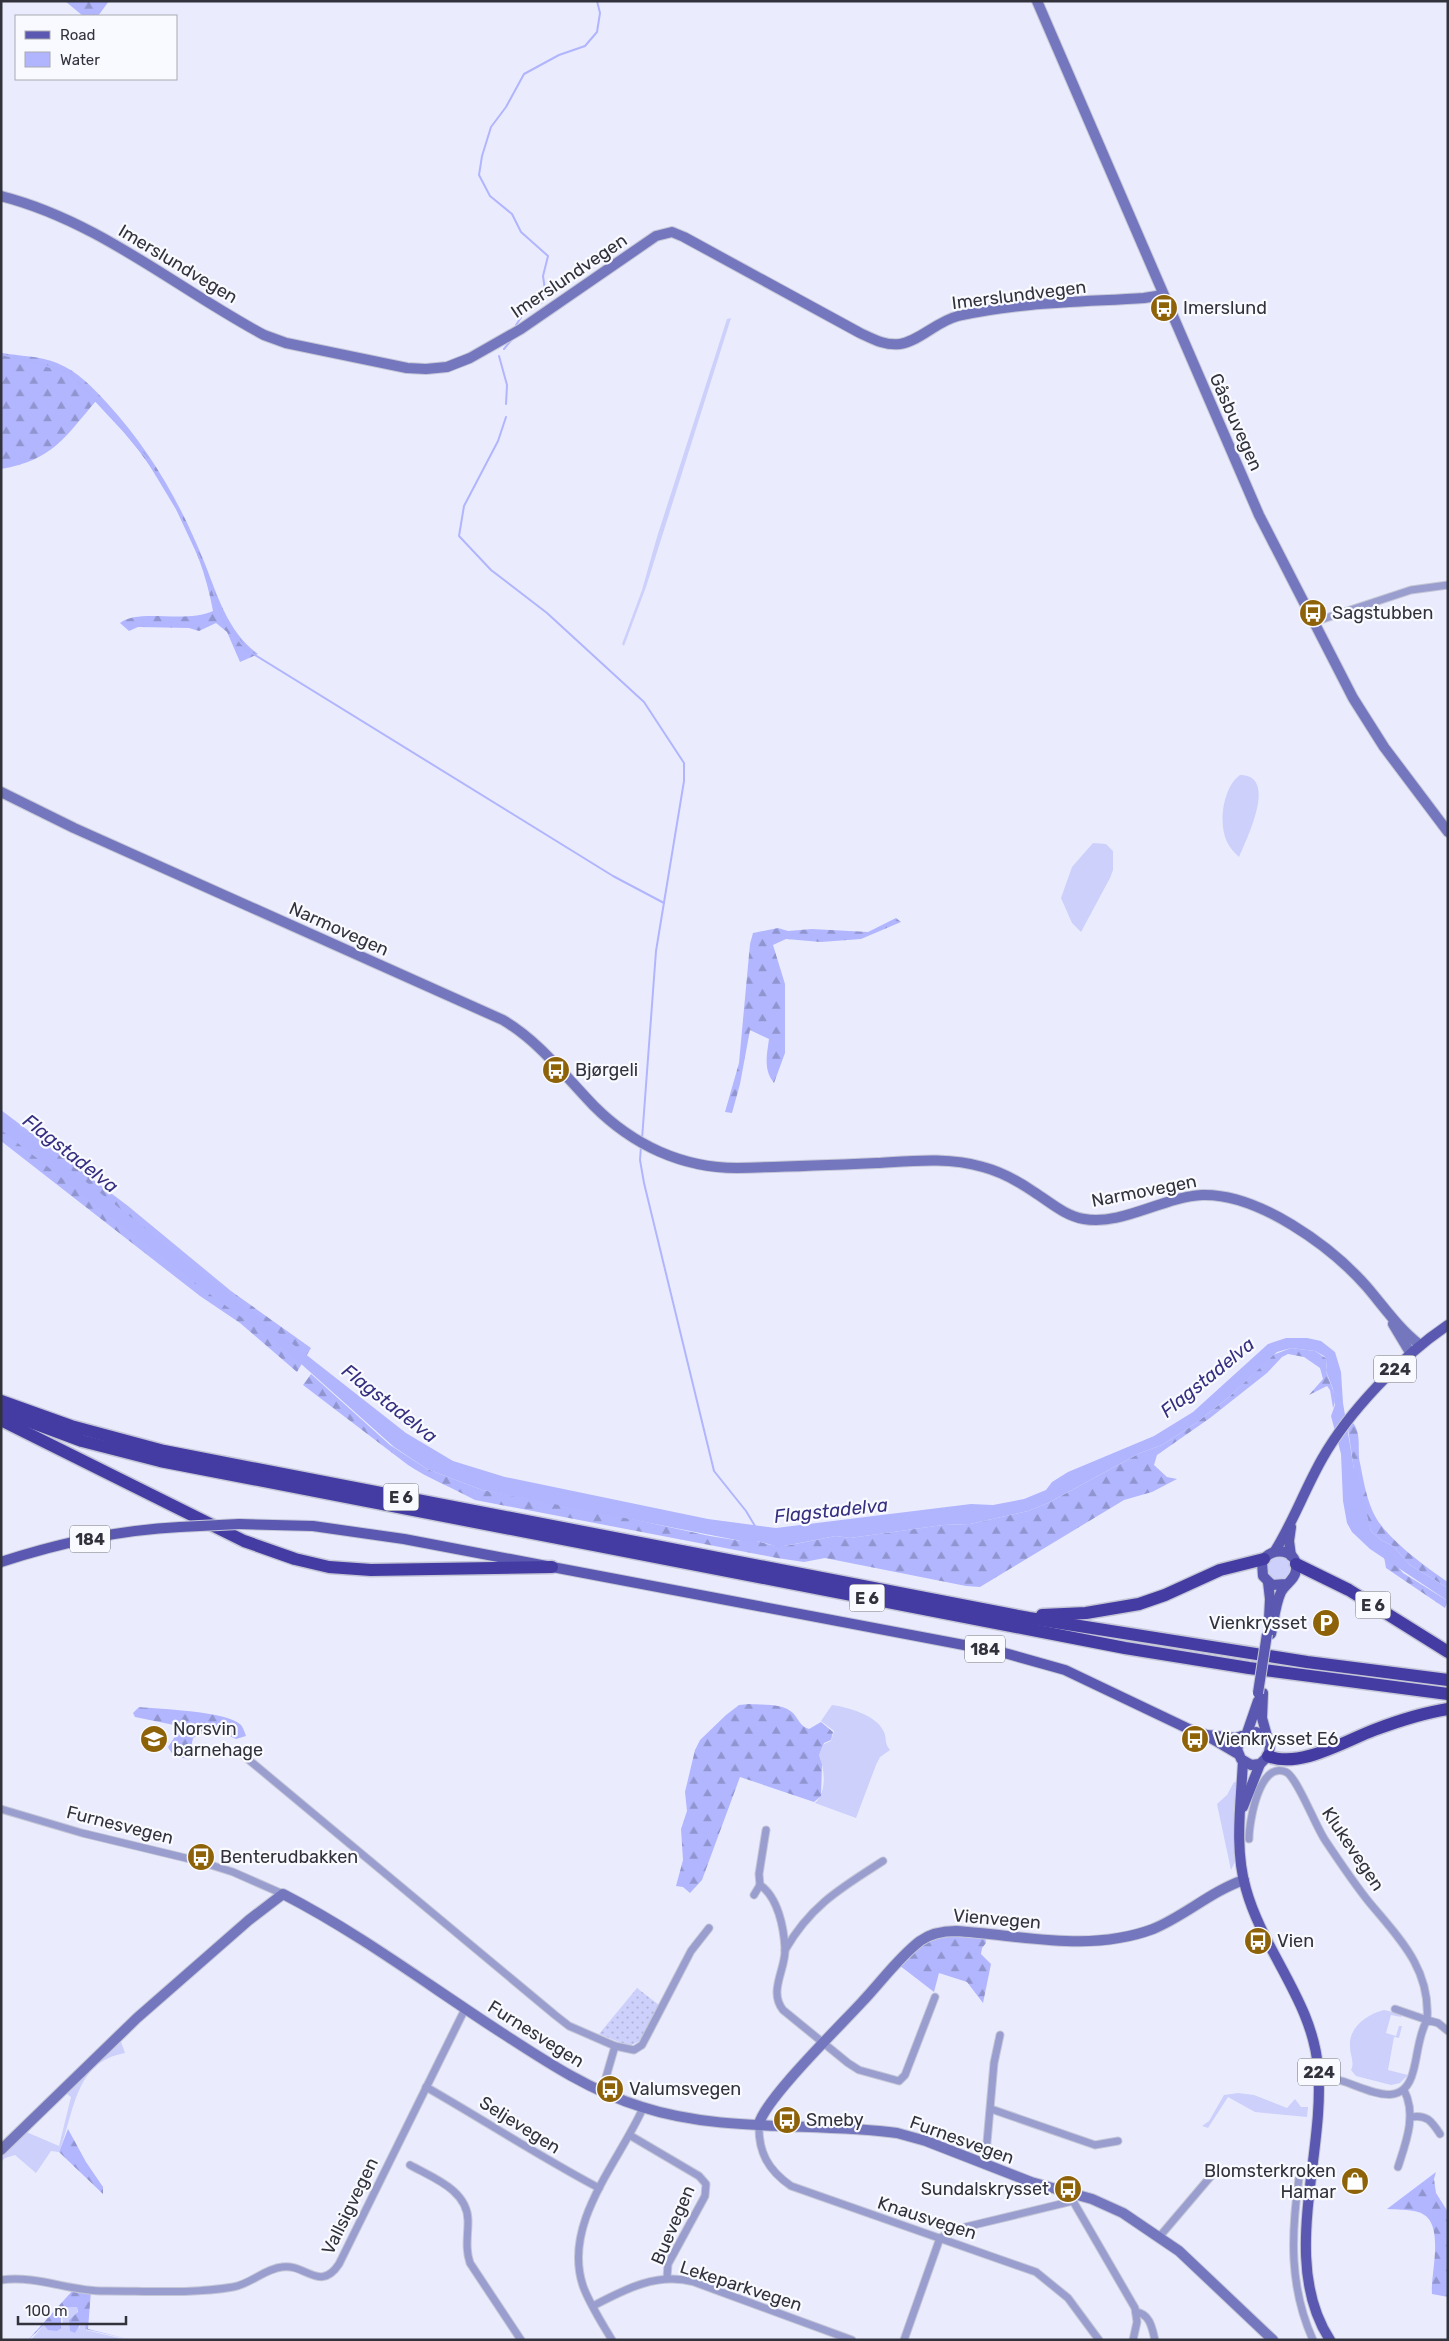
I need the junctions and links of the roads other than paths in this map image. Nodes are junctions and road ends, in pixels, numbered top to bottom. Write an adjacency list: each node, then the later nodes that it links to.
1 (1037, 1): 3 (main road, Gåsbuvegen)
2 (1, 196): 3 (main road, Imerslundvegen)
3 (1163, 295): 5 (main road, Gåsbuvegen)
4 (1448, 585): 5 (street)
5 (1314, 622): 7 (main road, Gåsbuvegen)
6 (1, 792): 8 (main road, Narmovegen)
7 (1448, 832)
8 (1384, 1308): 10 (main road, Narmovegen); 11 (main road, Narmovegen)
9 (1448, 1326): 10 (main road, 224)
10 (1420, 1345): 11 (main road, 224)
11 (1411, 1354): 15 (main road, 224)
12 (1, 1401): 22 (highway, E 6)
13 (1, 1411): 27 (highway, E 6)
14 (1, 1420): 19 (highway)
15 (1292, 1521): 16 (main road, 224); 17 (main road, 224)
16 (1270, 1555): 17 (main road); 20 (main road, 224); 22 (highway, E 6)
17 (1293, 1560): 21 (main road, 224); 24 (highway, E 6)
18 (1, 1562): 19 (main road, 184, bridge)
19 (552, 1567): 30 (main road, 184)
20 (1268, 1582): 21 (main road); 23 (main road, 224)
21 (1286, 1584): 23 (main road, 224)
22 (1030, 1618): 25 (highway, E 6)
23 (1269, 1634): 26 (main road, 224, bridge)
24 (1448, 1652)
25 (1448, 1680)
26 (1261, 1693): 29 (main road, 224); 31 (main road, 224)
27 (1448, 1694)
28 (1448, 1709): 34 (highway)
29 (1245, 1734): 30 (main road, 184); 31 (main road); 33 (main road, 224)
30 (1206, 1735): 33 (main road, 184)
31 (1267, 1739): 34 (main road, 224)
32 (243, 1755): 53 (street)
33 (1240, 1757): 34 (main road); 36 (main road, 224)
34 (1264, 1760): 36 (main road, 224)
35 (1, 1809): 42 (street, Furnesvegen)
36 (1240, 1816): 40 (main road, 224)
37 (766, 1830): 41 (street)
38 (1249, 1840): 49 (street, Klukevegen)
39 (883, 1861): 45 (street)
40 (1244, 1880): 52 (main road, Vienvegen); 54 (main road, 224)
41 (760, 1885): 43 (street); 45 (street)
42 (283, 1894): 47 (main road, Furnesvegen); 65 (main road)
43 (754, 1895)
44 (709, 1928): 53 (street)
45 (785, 1950): 52 (street)
46 (935, 1997): 52 (street)
47 (465, 2008): 55 (street, Vallsigvegen); 57 (main road, Furnesvegen)
48 (1395, 2009): 49 (street)
49 (1427, 2020): 50 (street); 56 (street, Klukevegen)
50 (1448, 2031)
51 (1000, 2035): 59 (street)
52 (823, 2044): 61 (main road, Vienvegen)
53 (616, 2046): 57 (street)
54 (1319, 2079): 56 (street); 79 (main road, 224)
55 (426, 2087): 71 (street, Seljevegen); 76 (street, Vallsigvegen)
56 (1404, 2090): 60 (street)
57 (602, 2091): 58 (main road, Furnesvegen)
58 (644, 2108): 61 (main road, Furnesvegen); 63 (street)
59 (990, 2109): 64 (street); 67 (street)
60 (1411, 2116): 62 (street); 68 (street)
61 (759, 2124): 67 (main road, Furnesvegen); 74 (street, Knausvegen)
62 (1440, 2134)
63 (631, 2136): 71 (street); 75 (street, Buevegen)
64 (1118, 2141)
65 (1, 2150)
66 (410, 2165): 80 (street)
67 (985, 2165): 72 (main road, Furnesvegen)
68 (1398, 2168)
69 (1218, 2169): 73 (street)
70 (1299, 2178): 88 (street)
71 (600, 2188): 77 (street)
72 (1074, 2198): 73 (main road, Furnesvegen); 74 (street); 78 (street)
73 (1160, 2236): 87 (main road, Furnesvegen)
74 (940, 2238): 83 (street); 84 (street, Knausvegen)
75 (667, 2278): 77 (street, Lekeparkvegen); 82 (street, Lekeparkvegen)
76 (1, 2280)
77 (594, 2306): 81 (street)
78 (1136, 2312): 85 (street); 86 (street)
79 (1329, 2339)
80 (521, 2340)
81 (612, 2340)
82 (852, 2340)
83 (904, 2340)
84 (1099, 2340)
85 (1133, 2340)
86 (1154, 2340)
87 (1274, 2340)
88 (1313, 2340)

